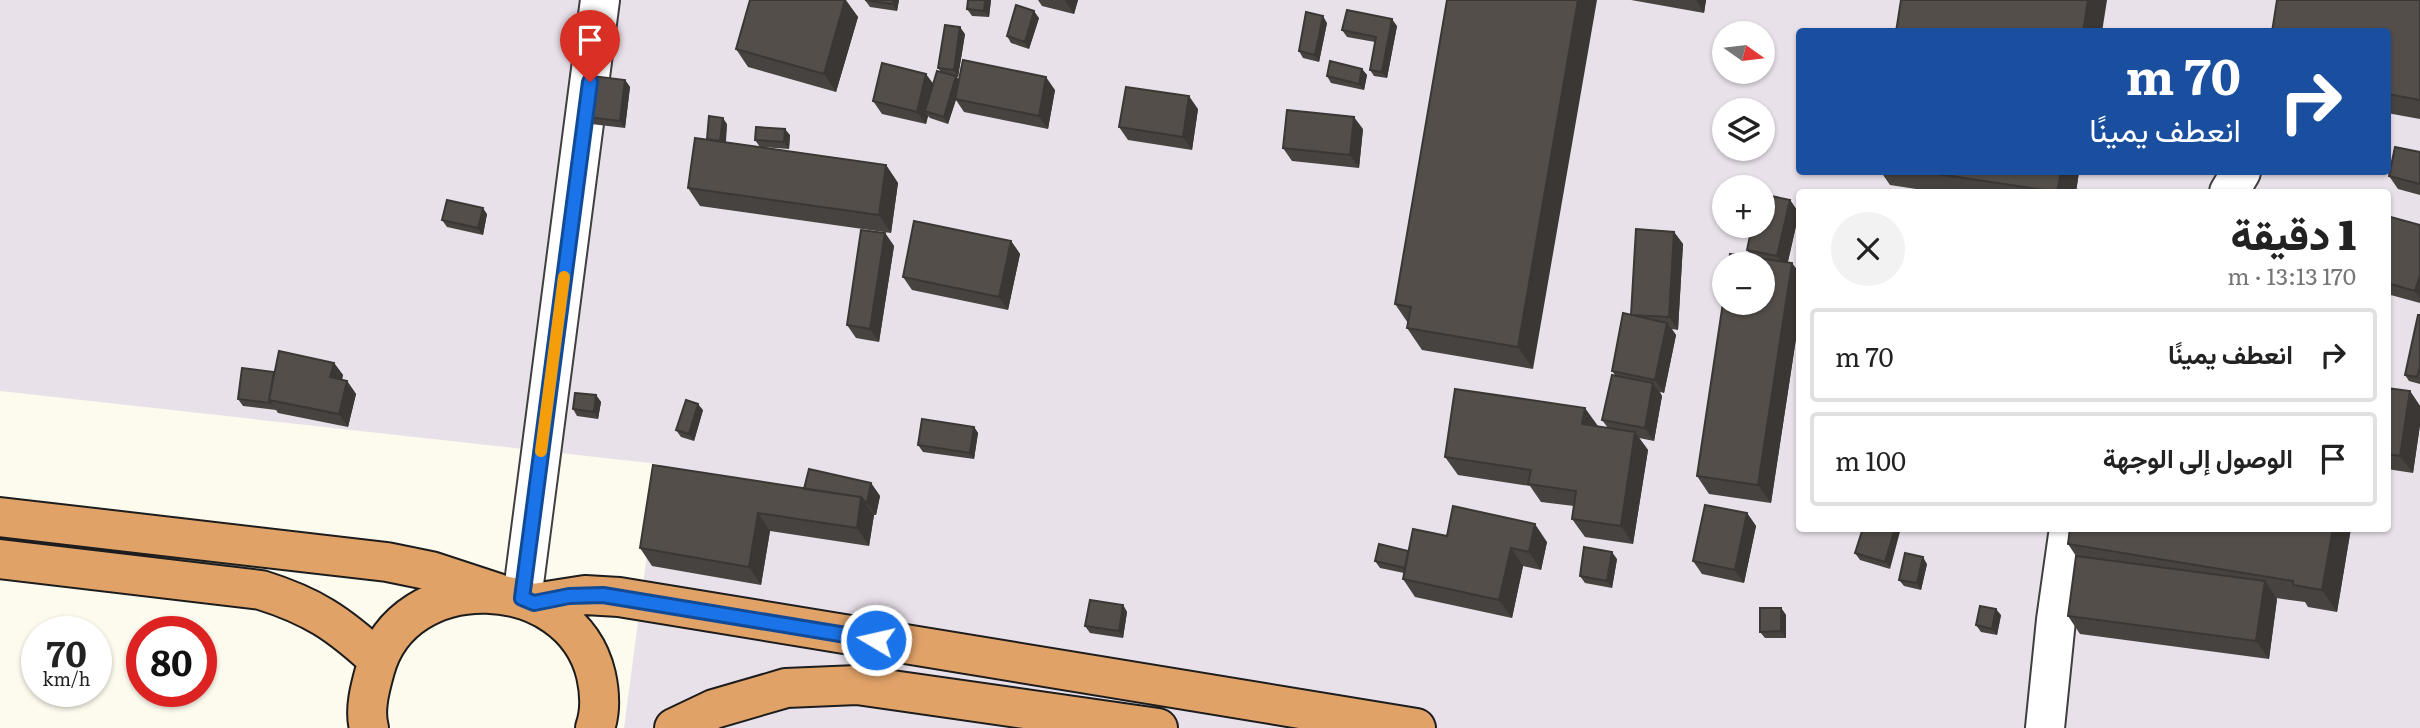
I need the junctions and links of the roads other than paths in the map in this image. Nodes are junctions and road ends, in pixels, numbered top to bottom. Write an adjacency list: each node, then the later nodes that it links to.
1 (600, 0): 5 (lane)
2 (0, 517): 5 (highway)
3 (2068, 532): 13 (lane)
4 (0, 559): 6 (highway)
5 (518, 598): 6 (highway); 9 (highway); 12 (highway)
6 (378, 660): 8 (highway)
7 (989, 717): 10 (highway); 11 (highway)
8 (367, 725)
9 (595, 728)
10 (674, 728)
11 (1158, 728)
12 (1416, 728)
13 (2045, 728)

